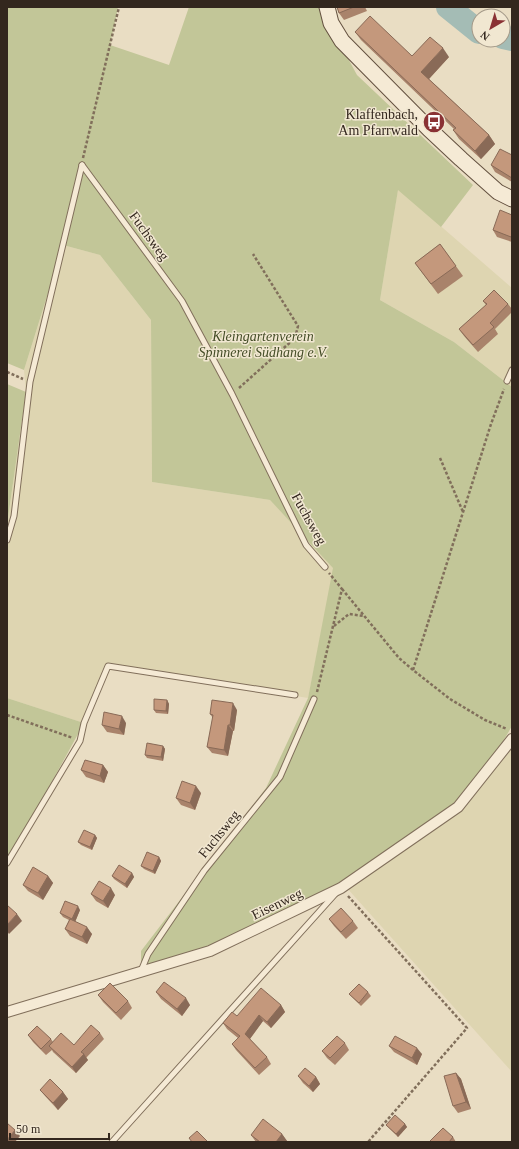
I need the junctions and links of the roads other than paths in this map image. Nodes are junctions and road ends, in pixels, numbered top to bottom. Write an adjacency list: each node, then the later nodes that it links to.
1 (327, 7): 2 (main road)
2 (512, 198)
3 (512, 370): 4 (lane)
4 (507, 381)
5 (7, 540): 6 (lane, Fuchsweg)
6 (325, 568)
7 (295, 695): 10 (lane)
8 (314, 698): 12 (lane, Fuchsweg)
9 (512, 739): 11 (street, Eisenweg)
10 (7, 863)
11 (341, 888): 12 (street, Eisenweg); 14 (lane)
12 (141, 972): 13 (street, Eisenweg)
13 (7, 1012)
14 (112, 1142)

